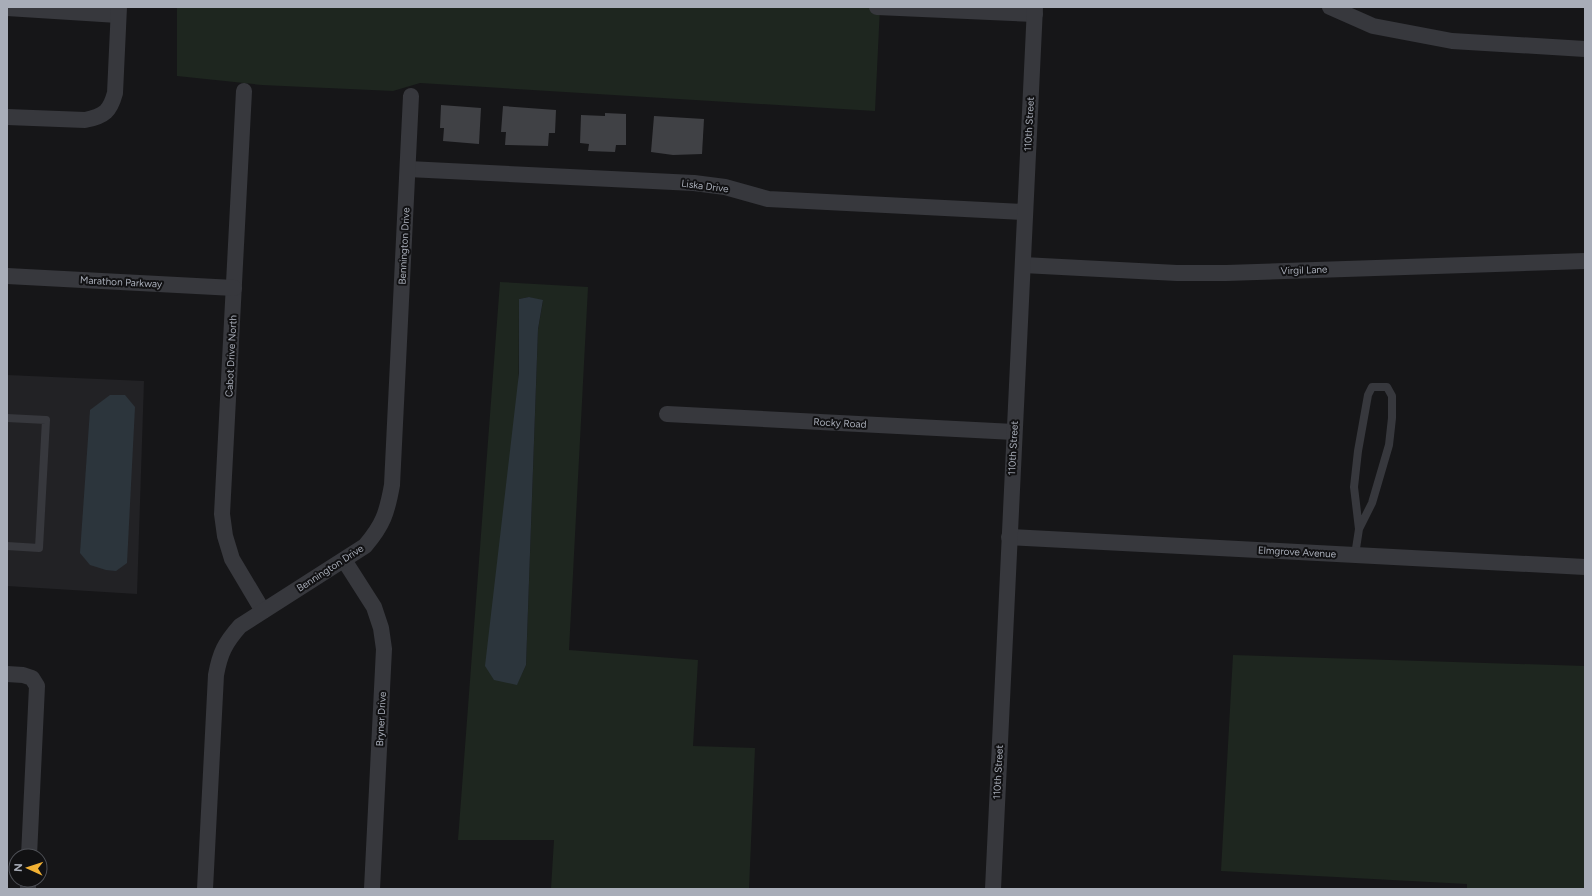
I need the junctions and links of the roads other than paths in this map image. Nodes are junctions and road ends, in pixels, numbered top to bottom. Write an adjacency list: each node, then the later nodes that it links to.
1 (877, 7): 4 (street)
2 (1330, 7): 6 (street)
3 (7, 8): 5 (street)
4 (1035, 10): 11 (street, 110th Street)
5 (119, 11): 9 (street)
6 (1585, 49)
7 (244, 91): 15 (street, Cabot Drive North)
8 (411, 96): 10 (street, Bennington Drive)
9 (7, 117)
10 (408, 169): 11 (street, Liska Drive); 23 (street, Bennington Drive)
11 (1025, 212): 13 (street, 110th Street)
12 (1585, 260): 13 (street, Virgil Lane)
13 (1023, 265): 18 (street, 110th Street)
14 (7, 276): 15 (street, Marathon Parkway)
15 (234, 288): 25 (street, Cabot Drive North)
16 (667, 414): 18 (street, Rocky Road)
17 (7, 418): 21 (lane)
18 (1014, 432): 20 (street, 110th Street)
19 (1359, 530): 19 (lane); 22 (lane)
20 (1009, 537): 22 (street, Elmgrove Avenue); 30 (street, 110th Street)
21 (7, 546)
22 (1354, 555): 24 (street, Elmgrove Avenue)
23 (344, 560): 25 (street, Bennington Drive); 29 (street, Bryner Drive)
24 (1585, 567)
25 (263, 611): 28 (street, Bennington Drive)
26 (7, 674): 27 (street)
27 (29, 848)
28 (205, 889)
29 (372, 889)
30 (993, 889)

